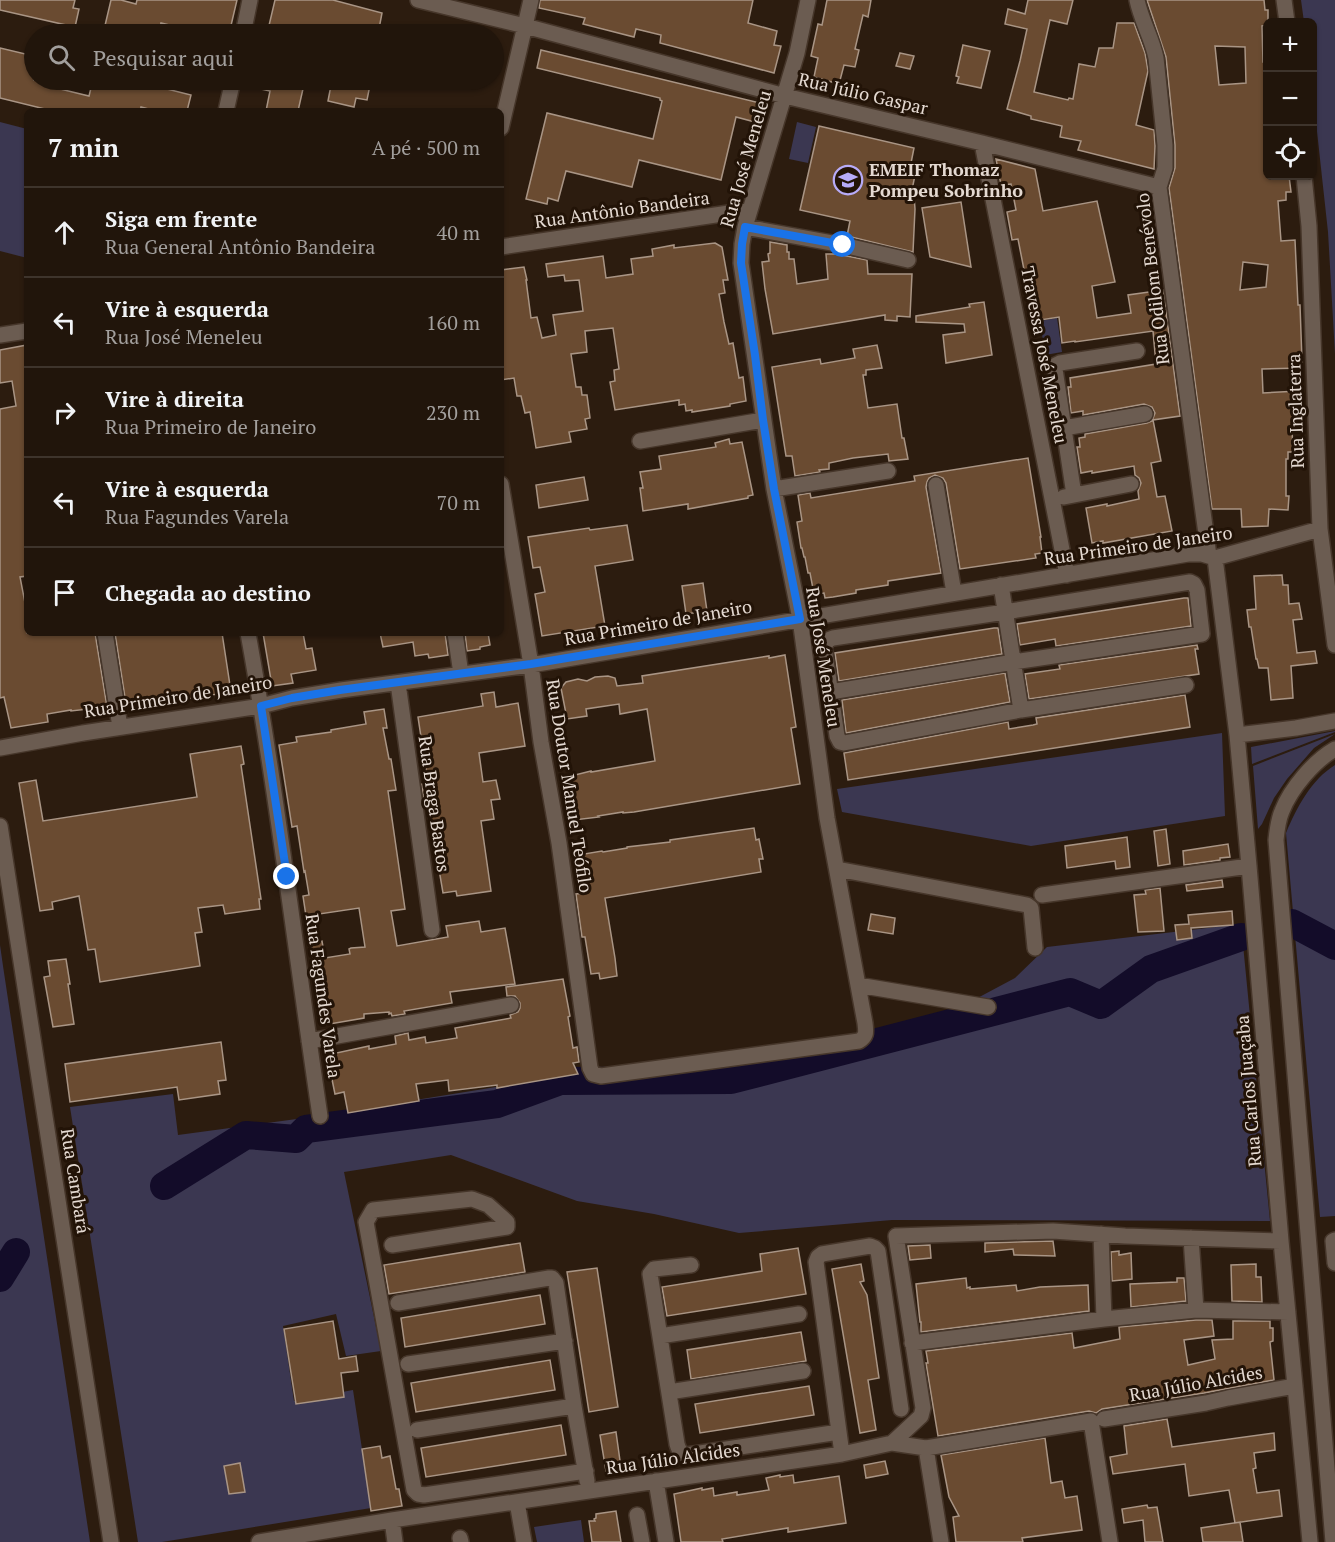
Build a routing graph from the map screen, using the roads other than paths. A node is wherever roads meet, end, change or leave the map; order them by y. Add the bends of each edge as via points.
1 (250, 0) edge
2 (418, 0) edge
3 (531, 0) edge
4 (808, 0) edge
5 (1137, 0) edge
6 (1284, 0) edge
7 (1286, 18) edge
8 (245, 24) edge
9 (525, 26) junction
10 (231, 90) edge
11 (785, 96) junction
12 (227, 108) edge
13 (504, 115) edge
14 (982, 143) junction
15 (1304, 180) edge
16 (1159, 187) junction
17 (750, 210) junction
18 (745, 227) junction
19 (504, 248) edge
20 (908, 260) dead end
21 (24, 331) edge
22 (0, 335) edge
23 (1137, 351) dead end
24 (1145, 414) dead end
25 (763, 420) junction
26 (1064, 428) junction
27 (640, 441) dead end
28 (888, 471) dead end
29 (1131, 484) dead end
30 (936, 485) dead end
31 (774, 489) junction
32 (1074, 495) junction
33 (1052, 500) junction
34 (504, 502) edge
35 (1320, 529) junction
36 (1212, 557) junction
37 (1067, 575) junction
38 (1001, 585) junction
39 (954, 593) junction
40 (1005, 612) junction
41 (800, 619) junction
42 (105, 636) edge
43 (249, 636) edge
44 (455, 636) edge
45 (1335, 645) edge
46 (1014, 662) junction
47 (531, 664) junction
48 (461, 674) junction
49 (398, 683) junction
50 (1186, 685) dead end
51 (830, 692) junction
52 (261, 706) junction
53 (1022, 710) junction
54 (1335, 721) edge
55 (120, 727) junction
56 (1237, 735) junction
57 (0, 747) edge
58 (1335, 749) edge
59 (0, 826) edge
60 (1249, 866) junction
61 (837, 869) junction
62 (1042, 895) dead end
63 (432, 930) dead end
64 (1035, 948) dead end
65 (858, 985) junction
66 (511, 1005) dead end
67 (988, 1007) dead end
68 (309, 1041) junction
69 (588, 1059) joint
70 (320, 1116) dead end
71 (1101, 1234) junction
72 (1191, 1238) junction
73 (1334, 1240) edge
74 (1281, 1241) junction
75 (1308, 1241) junction
76 (392, 1245) dead end
77 (1335, 1263) edge
78 (691, 1264) dead end
79 (398, 1303) dead end
80 (1196, 1310) junction
81 (1288, 1312) junction
82 (799, 1314) dead end
83 (1104, 1319) junction
84 (660, 1336) junction
85 (566, 1341) junction
86 (912, 1343) junction
87 (408, 1364) dead end
88 (803, 1371) dead end
89 (1295, 1386) junction
90 (669, 1392) junction
91 (574, 1406) junction
92 (901, 1409) dead end
93 (1098, 1420) junction
94 (417, 1430) dead end
95 (839, 1432) junction
96 (892, 1443) junction
97 (926, 1448) junction
98 (842, 1454) junction
99 (586, 1471) junction
100 (656, 1481) junction
101 (589, 1491) junction
102 (517, 1502) junction
103 (637, 1515) dead end
104 (392, 1520) junction
105 (111, 1542) edge
106 (259, 1542) edge
107 (395, 1542) edge
108 (524, 1542) edge
109 (642, 1542) edge
110 (666, 1542) edge
111 (941, 1542) edge
112 (1110, 1542) edge
113 (1310, 1542) edge
114 (1333, 1542) edge

1 - 8 street
2 - 9 street, Rua Júlio Gaspar
3 - 9 street
4 - 11 street, Rua José Meneleu
5 - 16 street, Rua Odilom Benévolo via 1154,46 1165,145 1165,168
6 - 7 street
9 - 11 street, Rua Júlio Gaspar
9 - 13 street
10 - 12 street
11 - 14 street, Rua Júlio Gaspar
11 - 17 street, Rua José Meneleu
14 - 16 street, Rua Júlio Gaspar
14 - 33 street, Travessa José Meneleu
15 - 35 street, Rua Inglaterra
16 - 36 street, Rua Odilom Benévolo
17 - 18 street, Rua José Meneleu
17 - 19 street, Rua Antônio Bandeira
18 - 20 street
18 - 25 street, Rua José Meneleu via 741,263
21 - 22 street
23 - 26 street via 1056,366
24 - 26 street
25 - 27 street
25 - 31 street, Rua José Meneleu
26 - 32 street
28 - 31 street
29 - 32 street
30 - 39 street
31 - 41 street, Rua José Meneleu
32 - 33 street
33 - 37 street, Travessa José Meneleu
34 - 47 street, Rua Doutor Manuel Teófilo
35 - 36 street, Rua Primeiro de Janeiro
35 - 45 street, Rua Inglaterra
36 - 37 street, Rua Primeiro de Janeiro via 1188,554
36 - 56 street, Rua Odilom Benévolo
37 - 38 street, Rua Primeiro de Janeiro
38 - 39 street, Rua Primeiro de Janeiro
38 - 40 street
39 - 41 street, Rua Primeiro de Janeiro
40 - 46 street
40 - 46 street via 1190,582 1197,590 1202,634
40 - 51 street via 828,640 824,647
41 - 47 street, Rua Primeiro de Janeiro
41 - 61 street, Rua José Meneleu
42 - 55 street
43 - 52 street, Rua Fagundes Varela
44 - 48 street
46 - 51 street
46 - 53 street
47 - 48 street, Rua Primeiro de Janeiro
47 - 69 street, Rua Doutor Manuel Teófilo
48 - 49 street, Rua Primeiro de Janeiro
49 - 52 street, Rua Primeiro de Janeiro
49 - 63 street, Rua Braga Bastos
50 - 53 street
51 - 53 street via 837,736 844,743
52 - 55 street, Rua Primeiro de Janeiro
52 - 68 street, Rua Fagundes Varela
54 - 56 street
55 - 57 street, Rua Primeiro de Janeiro
56 - 60 street, Rua Carlos Juaçaba
58 - 75 street via 1312,767 1286,803 1276,840
59 - 105 street, Rua Cambará
60 - 62 street
60 - 74 street, Rua Carlos Juaçaba
61 - 64 street via 1028,905
61 - 65 street, Rua José Meneleu
65 - 67 street
65 - 69 street, Rua José Meneleu via 866,1033 859,1041 601,1076 593,1074
66 - 68 street
68 - 70 street, Rua Fagundes Varela
71 - 72 street
71 - 83 street
71 - 86 street via 1053,1231 896,1236
72 - 74 street
72 - 80 street
73 - 75 street
73 - 77 street
74 - 81 street, Rua Carlos Juaçaba
75 - 114 street
76 - 99 street via 507,1227 507,1222 488,1205 472,1198 373,1210 366,1222 414,1490 424,1495
78 - 84 street via 654,1269 650,1274
79 - 85 street via 552,1278 556,1282
80 - 81 street
80 - 83 street
81 - 89 street, Rua Carlos Juaçaba
82 - 84 street
83 - 86 street
84 - 90 street
85 - 87 street
85 - 91 street
86 - 96 street via 922,1412
88 - 90 street
89 - 93 street, Rua Júlio Alcides
89 - 113 street, Rua Carlos Juaçaba
90 - 95 street via 676,1444 683,1455
91 - 94 street
91 - 99 street
92 - 95 street via 878,1251 870,1246 822,1254 816,1262
93 - 97 street, Rua Júlio Alcides
93 - 112 street
95 - 98 street
96 - 97 street, Rua Júlio Alcides
96 - 98 street, Rua Júlio Alcides
97 - 111 street
98 - 100 street, Rua Júlio Alcides
99 - 101 street
100 - 101 street, Rua Júlio Alcides
100 - 110 street
101 - 102 street, Rua Júlio Alcides
102 - 104 street, Rua Júlio Alcides
102 - 108 street
103 - 109 street
104 - 106 street, Rua Júlio Alcides
104 - 107 street

